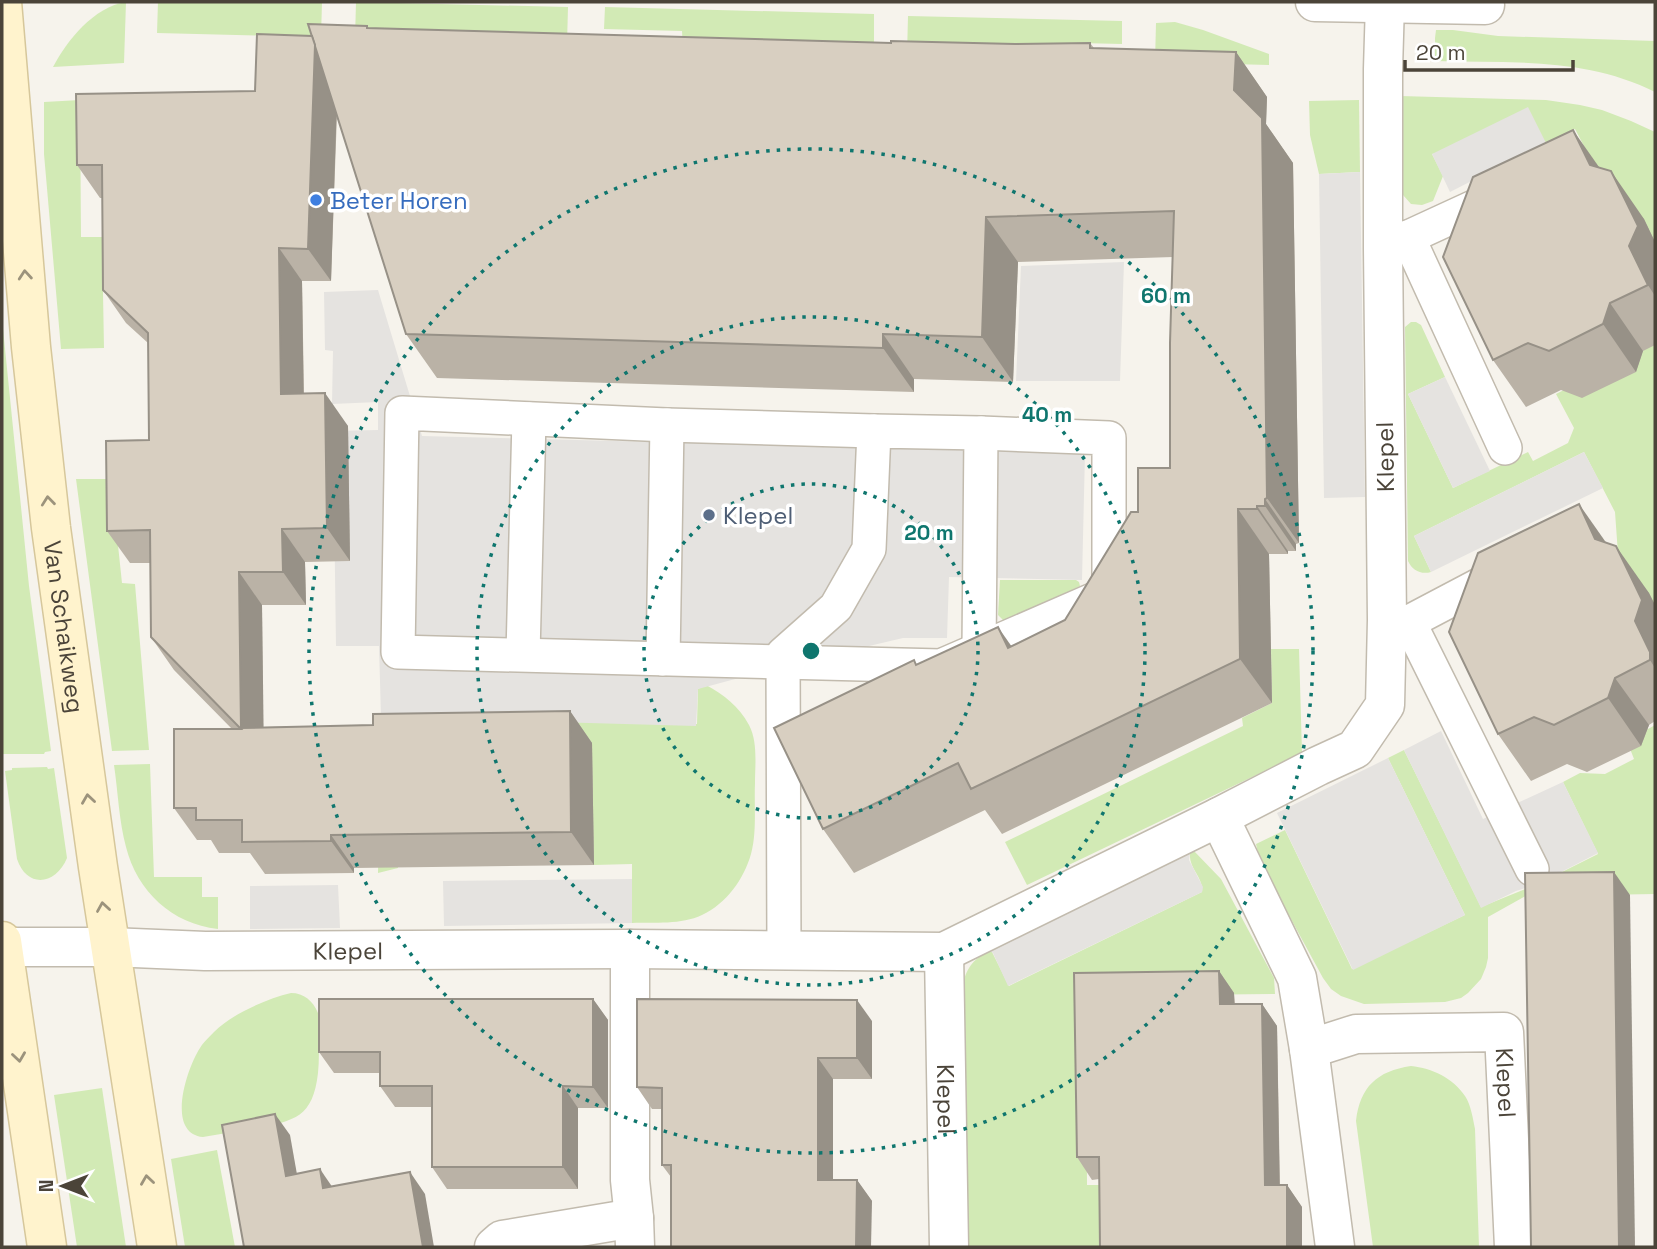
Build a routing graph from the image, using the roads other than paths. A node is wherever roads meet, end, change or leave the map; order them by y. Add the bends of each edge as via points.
1 (2, 2) edge
2 (1315, 2) edge
3 (1385, 3) edge
4 (1485, 5) dead end
5 (1534, 179) edge
6 (1395, 242) junction
7 (529, 419) junction
8 (667, 425) junction
9 (874, 431) junction
10 (981, 433) junction
11 (1505, 448) dead end
12 (1531, 558) edge
13 (1398, 621) junction
14 (979, 650) junction
15 (523, 654) junction
16 (663, 659) junction
17 (783, 663) junction
18 (1219, 817) junction
19 (1532, 869) dead end
20 (2, 941) edge
21 (2, 947) edge
22 (110, 947) junction
23 (630, 949) junction
24 (784, 950) junction
25 (944, 952) junction
26 (1309, 1049) junction
27 (634, 1233) edge
28 (47, 1247) edge
29 (157, 1247) edge
30 (494, 1247) edge
31 (949, 1247) edge
32 (1335, 1247) edge
33 (1514, 1247) edge

22 -> 1 street, Van Schaikweg via 51,528
2 - 3 street
3 - 4 street
3 - 6 street, Klepel via 1383,69
5 - 6 lane
6 - 11 lane
6 - 13 street, Klepel
7 - 8 lane
7 - 15 lane
7 - 15 lane via 402,413 398,652
8 - 9 lane
8 - 16 lane
9 - 10 lane
9 - 17 lane via 869,549 836,607 783,654
10 - 14 lane
10 - 14 lane via 1109,438 1109,593
12 - 13 lane
13 - 18 street, Klepel via 1385,705 1355,749
13 - 19 lane
14 - 17 lane via 941,666
15 - 16 lane
16 - 17 lane
17 - 24 lane
18 - 25 street, Klepel
18 - 26 street via 1297,978
20 - 21 street
21 - 22 street, Klepel
21 -> 28 street
22 - 23 street, Klepel via 205,951
29 -> 22 street, Van Schaikweg
23 - 24 street, Klepel
23 - 27 street
24 - 25 street, Klepel
25 - 31 street, Klepel
26 - 32 street
26 - 33 street, Klepel via 1356,1034 1504,1032
27 - 30 street via 502,1240

